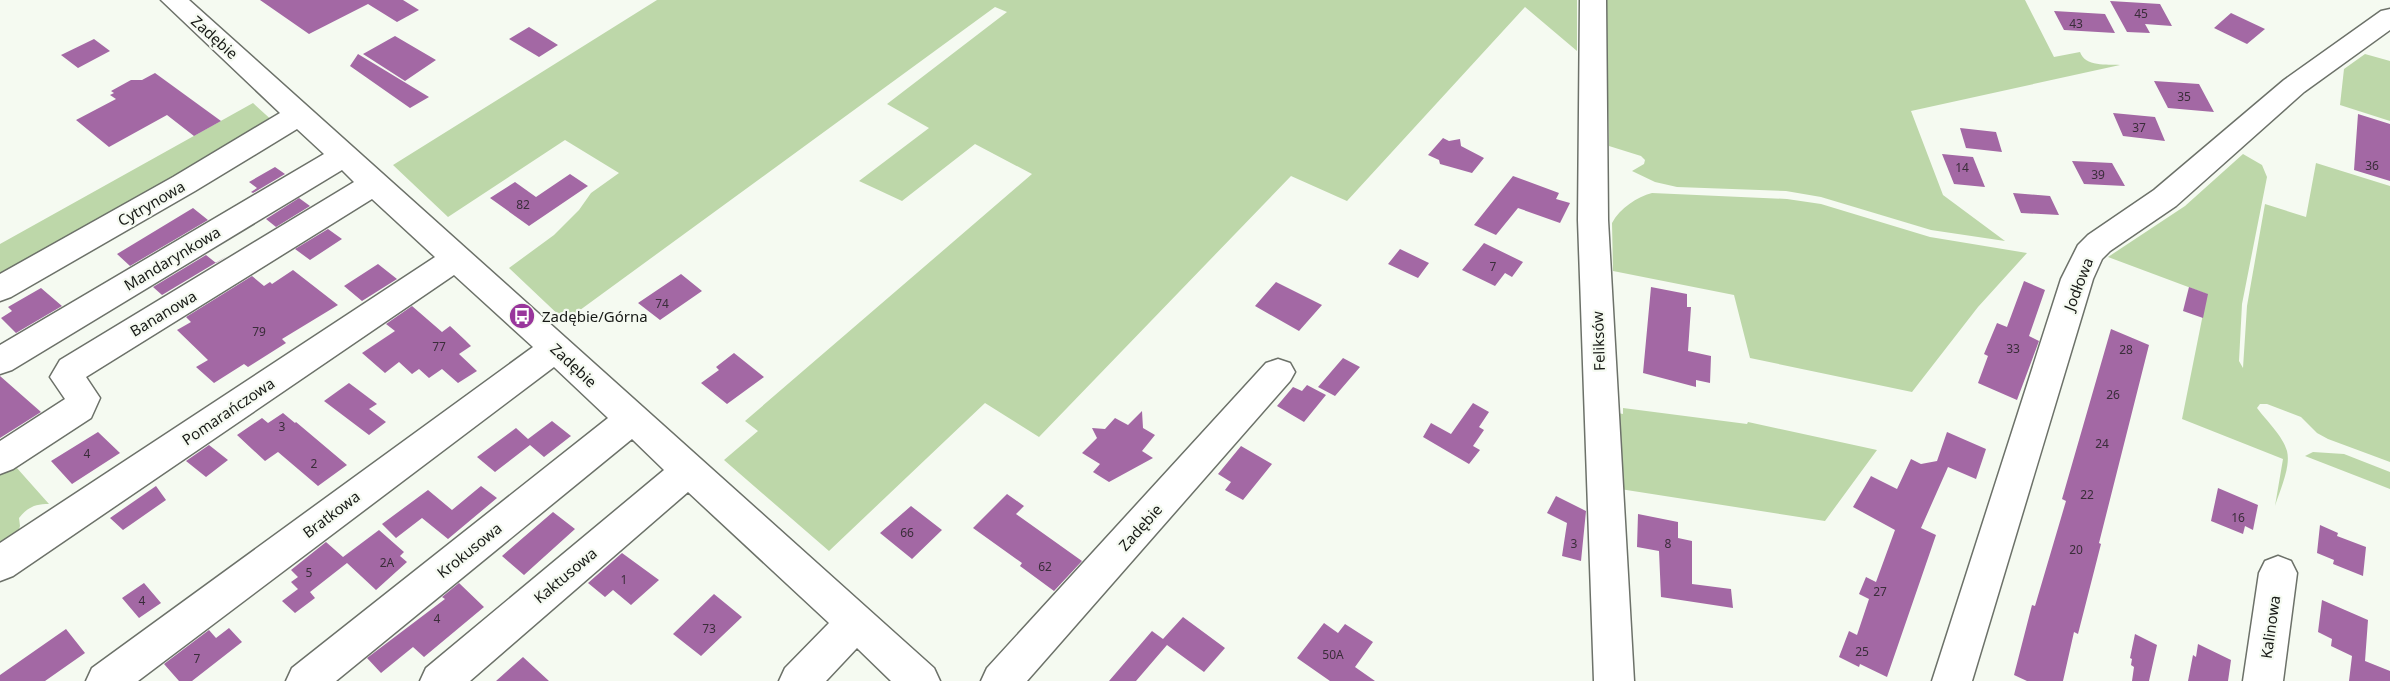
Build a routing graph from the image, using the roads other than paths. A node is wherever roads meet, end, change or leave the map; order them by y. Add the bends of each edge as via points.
1 (174, 0) edge
2 (1593, 0) edge
3 (2390, 17) edge
4 (300, 114) junction
5 (344, 155) junction
6 (375, 183) junction
7 (456, 258) junction
8 (0, 288) edge
9 (556, 348) junction
10 (0, 361) edge
11 (1278, 372) dead end
12 (632, 418) junction
13 (0, 459) edge
14 (689, 470) junction
15 (0, 564) edge
16 (2278, 573) dead end
17 (856, 622) junction
18 (106, 681) edge
19 (306, 681) edge
20 (440, 681) edge
21 (799, 681) edge
22 (920, 681) edge
23 (1001, 681) edge
24 (1614, 681) edge
25 (1952, 681) edge
26 (2263, 681) edge

1 - 4 street, Zadębie
2 - 24 street, Feliksów via 1593,220
3 - 25 street, Jodłowa via 2294,86 2165,198 2089,253 2077,279
4 - 5 street, Zadębie
4 - 8 street, Cytrynowa
5 - 6 street, Zadębie
5 - 10 street, Mandarynkowa
6 - 7 street, Zadębie
6 - 13 street, Bananowa via 72,369 66,377 83,398 79,408
7 - 9 street, Zadębie
7 - 15 street, Pomarańczowa
9 - 12 street, Zadębie
9 - 18 street, Bratkowa
11 - 23 street, Zadębie
12 - 14 street, Zadębie
12 - 19 street, Krokusowa
14 - 17 street, Zadębie
14 - 20 street, Kaktusowa
16 - 26 street, Kalinowa
17 - 21 street
17 - 22 street, Zadębie

